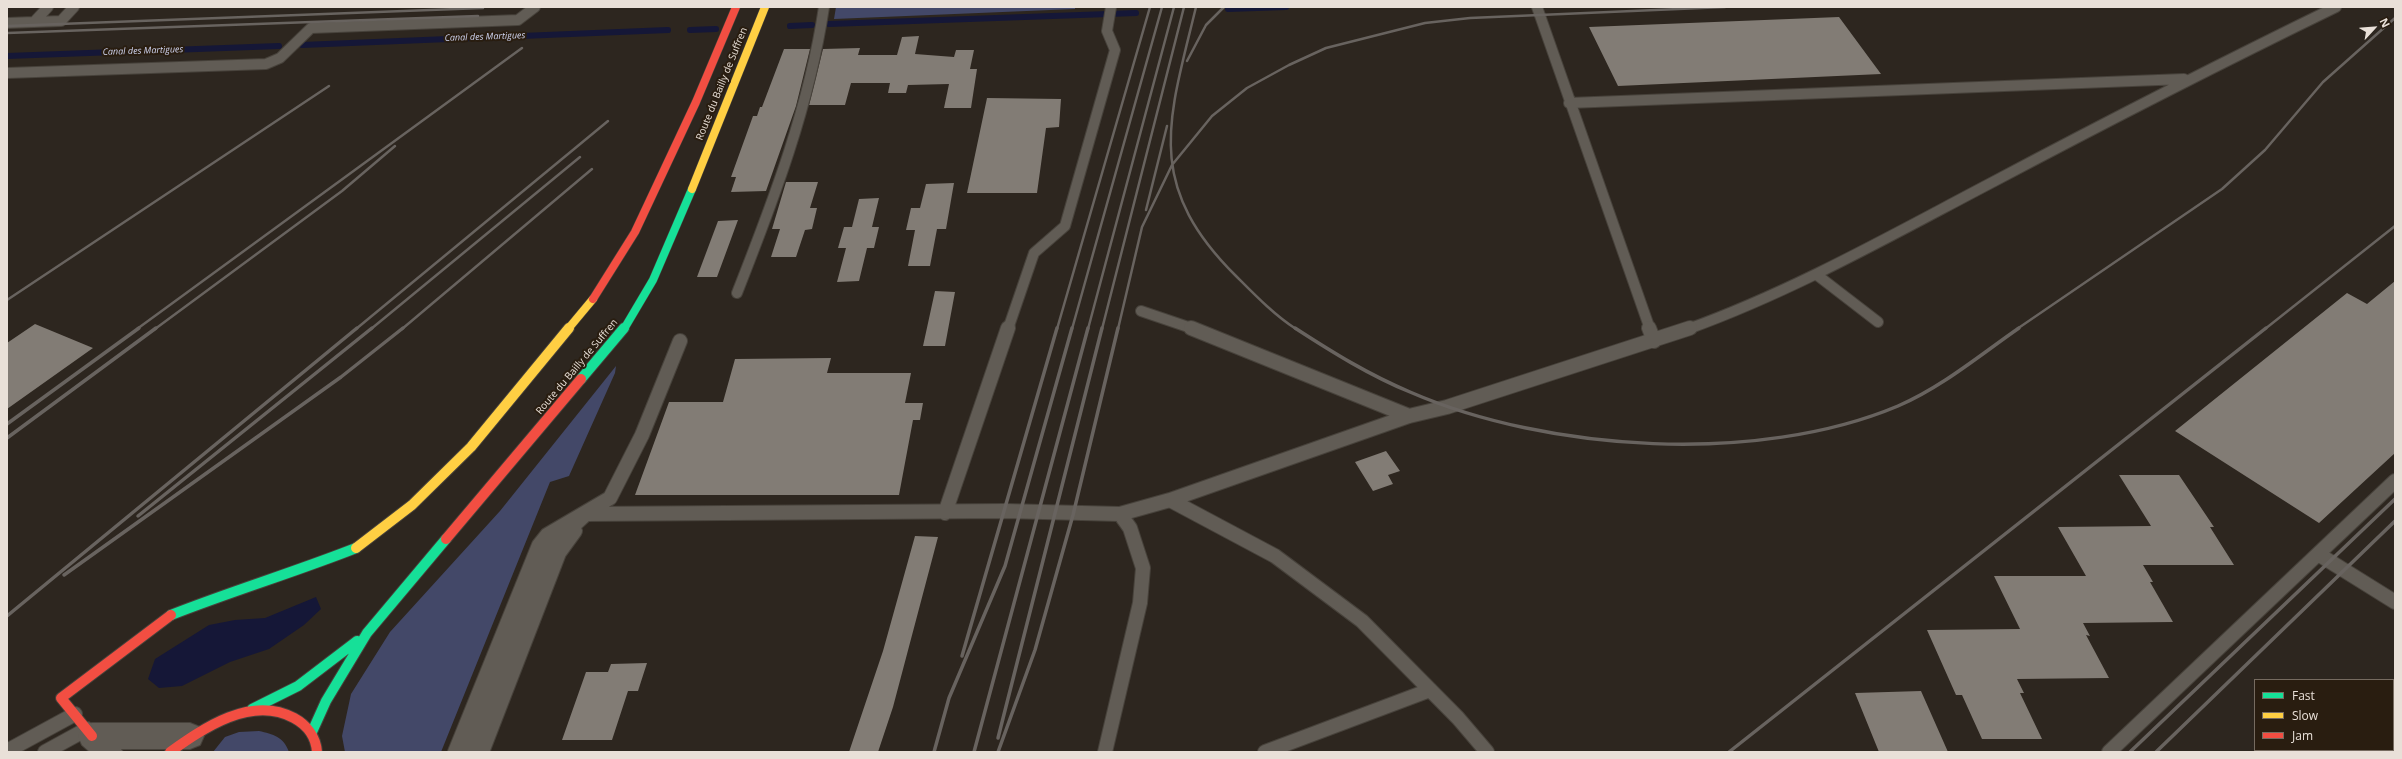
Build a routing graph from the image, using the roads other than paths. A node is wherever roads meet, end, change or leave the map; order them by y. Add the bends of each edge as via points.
1 (48, 7) edge
2 (74, 7) edge
3 (535, 7) edge
4 (736, 7) edge
5 (765, 7) edge
6 (824, 7) edge
7 (1111, 7) edge
8 (1537, 7) edge
9 (2336, 7) edge
10 (34, 22) junction
11 (7, 23) edge
12 (7, 73) edge
13 (2187, 79) junction
14 (1569, 103) junction
15 (1817, 275) junction
16 (737, 293) dead end
17 (1141, 311) dead end
18 (1878, 322) dead end
19 (680, 341) dead end
20 (1654, 341) junction
21 (1409, 416) junction
22 (2395, 481) edge
23 (1170, 500) junction
24 (945, 513) junction
25 (586, 514) junction
26 (1120, 514) junction
27 (2318, 554) junction
28 (2395, 602) edge
29 (367, 633) junction
30 (1430, 690) junction
31 (246, 712) junction
32 (75, 714) junction
33 (312, 732) junction
34 (96, 739) edge
35 (180, 744) edge
36 (7, 751) edge
37 (45, 752) edge
38 (317, 752) edge
39 (455, 752) edge
40 (468, 752) edge
41 (482, 752) edge
42 (1105, 752) edge
43 (1265, 752) edge
44 (1487, 752) edge
45 (2110, 752) edge

1 - 10 lane
2 - 10 lane via 61,21
3 - 12 lane via 518,20 311,28 287,54 277,61 266,64
4 - 32 main road via 696,102 635,232 587,308 471,447 412,506 357,547 301,570 226,593 173,613 61,698
5 - 29 main road, Route du Bailly de Suffren via 670,244 651,283 623,330
6 - 16 lane via 822,31 801,123
7 - 24 lane via 1108,31 1115,50 1065,226 1034,253
8 - 14 lane
9 - 13 lane
10 - 11 lane
13 - 14 lane
13 - 15 lane
14 - 20 lane
15 - 18 lane
15 - 20 lane via 1740,310
17 - 21 lane via 1200,331
19 - 25 lane via 642,435 610,498
20 - 21 lane
21 - 23 lane
22 - 27 lane
23 - 26 lane
23 - 30 lane via 1275,556 1362,621
24 - 25 lane
24 - 26 lane via 1005,511
25 - 39 lane via 547,535 539,544
25 - 40 lane via 548,549
25 - 41 lane via 559,553
26 - 42 lane via 1130,528 1143,568 1140,604
27 - 28 lane
27 - 45 lane
29 - 31 main road, Route du Bailly de Suffren via 298,686
29 - 33 main road, Route du Bailly de Suffren via 326,701
30 - 43 lane
30 - 44 lane
31 - 33 main road via 267,710 287,713 302,721
31 - 35 main road via 218,721
32 - 34 main road
32 - 36 lane
33 - 38 main road
34 - 35 street
34 - 37 lane

